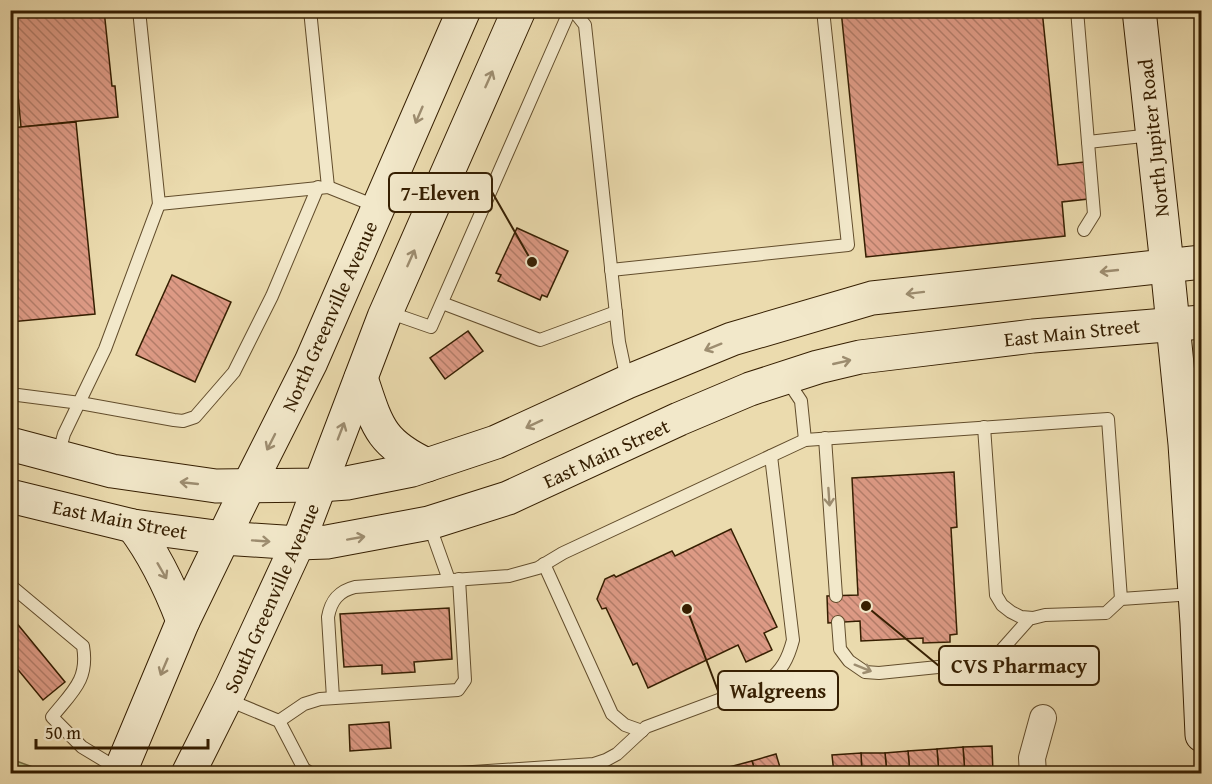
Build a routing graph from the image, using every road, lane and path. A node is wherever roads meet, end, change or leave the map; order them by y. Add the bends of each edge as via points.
1 (139, 10) edge
2 (310, 10) edge
3 (464, 10) edge
4 (519, 10) edge
5 (571, 10) edge
6 (823, 10) edge
7 (1077, 10) edge
8 (1139, 10) edge
9 (1152, 135) junction
10 (1088, 142) junction
11 (323, 187) junction
12 (159, 204) junction
13 (379, 207) junction
14 (1084, 230) dead end
15 (1202, 262) edge
16 (1167, 265) junction
17 (612, 270) junction
18 (442, 303) junction
19 (387, 311) junction
20 (616, 312) junction
21 (1187, 322) edge
22 (768, 327) junction
23 (785, 376) junction
24 (361, 378) junction
25 (627, 382) junction
26 (10, 394) edge
27 (80, 403) junction
28 (984, 427) junction
29 (825, 438) junction
30 (805, 440) junction
31 (10, 444) edge
32 (771, 456) junction
33 (58, 457) junction
34 (427, 465) junction
35 (320, 485) junction
36 (248, 487) junction
37 (10, 496) edge
38 (429, 523) junction
39 (133, 526) junction
40 (223, 538) junction
41 (298, 543) junction
42 (544, 564) junction
43 (454, 579) junction
44 (10, 585) edge
45 (1195, 594) junction
46 (836, 596) dead end
47 (1121, 599) junction
48 (1030, 618) junction
49 (183, 621) junction
50 (838, 622) dead end
51 (333, 698) junction
52 (226, 699) junction
53 (1043, 718) dead end
54 (279, 721) junction
55 (642, 731) junction
56 (1202, 735) edge
57 (120, 772) edge
58 (307, 772) edge
59 (188, 774) edge
60 (443, 774) edge
61 (1033, 774) edge

1 - 12 lane
2 - 11 lane
3 -> 13 main road, North Greenville Avenue
19 -> 4 main road
5 - 17 lane via 585,25
5 - 18 lane
6 - 17 lane via 848,245
7 - 10 lane
8 - 9 main road, North Jupiter Road
9 - 10 lane
9 - 16 main road, North Jupiter Road
10 - 14 lane via 1094,214
11 - 12 lane
11 - 13 lane
11 - 27 lane via 234,372 195,417 174,420
12 - 27 lane via 105,349
13 -> 36 main road, North Greenville Avenue via 311,362
15 - 16 main road
16 - 21 main road, North Jupiter Road
16 -> 22 main road via 872,298
17 - 20 lane
18 - 19 lane via 431,327
18 - 20 lane via 540,340
19 - 24 main road
20 - 25 lane
23 -> 21 main road, East Main Street via 889,353
21 - 45 main road, North Jupiter Road via 1185,444
22 - 23 main road
22 -> 25 main road
23 - 30 lane via 801,401
23 - 38 main road, East Main Street via 679,419 508,498
24 - 34 main road via 373,415 387,440
35 -> 24 main road
25 -> 34 main road via 496,442
26 - 27 lane
27 - 33 lane via 64,434
28 - 29 lane
28 - 47 lane via 1108,419
28 - 48 lane via 996,595 1011,612
29 - 30 lane
29 -> 46 lane
30 - 32 lane
31 - 33 main road
32 - 42 lane
32 - 55 lane via 793,640 789,657 767,682
36 -> 33 main road via 166,480
34 - 35 main road
35 - 36 main road
35 - 41 main road, South Greenville Avenue
36 - 40 main road
37 - 39 main road, East Main Street
41 -> 38 main road, East Main Street via 358,538
38 - 43 lane
39 - 40 main road, East Main Street
39 -> 49 main road via 168,581
40 -> 41 main road, East Main Street
40 - 49 main road
41 - 52 main road, South Greenville Avenue
42 - 43 lane via 509,576
42 - 55 lane via 612,714 625,725
43 - 51 lane via 355,587 336,597 328,617
43 - 51 lane via 465,680 458,690
44 - 57 lane via 83,646 84,672 80,683 52,717 82,747
45 - 47 lane
45 - 56 main road, North Jupiter Road
47 - 48 lane via 1106,613
50 -> 48 lane via 840,649 849,661 865,672 879,673 987,662
49 -> 57 main road
51 - 54 lane via 304,704
52 - 54 lane
52 - 59 main road, South Greenville Avenue
53 - 61 street via 1032,758
54 - 58 lane
55 - 60 lane via 617,754 594,764

